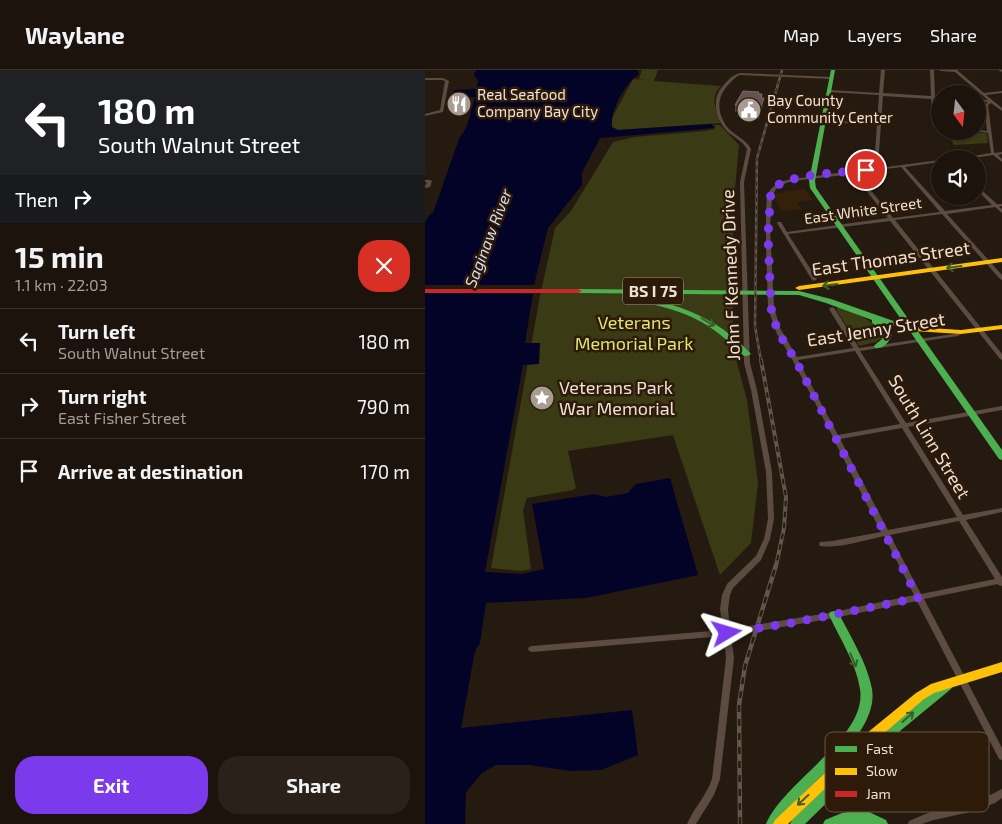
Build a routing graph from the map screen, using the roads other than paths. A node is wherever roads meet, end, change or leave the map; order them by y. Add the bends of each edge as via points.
1 (883, 70) edge
2 (932, 70) edge
3 (941, 70) edge
4 (956, 70) edge
5 (832, 74) edge
6 (425, 79) edge
7 (933, 85) edge
8 (974, 85) edge
9 (829, 91) junction
10 (1002, 92) edge
11 (881, 94) junction
12 (986, 94) edge
13 (986, 96) edge
14 (931, 98) edge
15 (986, 101) edge
16 (991, 101) junction
17 (1002, 110) edge
18 (425, 115) edge
19 (824, 120) junction
20 (879, 124) junction
21 (986, 132) edge
22 (990, 132) junction
23 (1002, 153) edge
24 (995, 154) junction
25 (986, 155) edge
26 (1002, 161) edge
27 (931, 162) edge
28 (902, 166) junction
29 (877, 169) junction
30 (854, 172) junction
31 (813, 177) junction
32 (425, 181) edge
33 (425, 187) edge
34 (986, 196) edge
35 (1002, 205) edge
36 (995, 206) junction
37 (944, 212) junction
38 (1002, 212) edge
39 (892, 219) junction
40 (779, 223) dead end
41 (839, 226) junction
42 (786, 234) junction
43 (1002, 260) edge
44 (988, 262) junction
45 (933, 270) junction
46 (876, 278) junction
47 (1002, 278) edge
48 (814, 279) dead end
49 (425, 289) edge
50 (579, 289) junction
51 (727, 289) junction
52 (783, 290) junction
53 (594, 291) junction
54 (833, 310) dead end
55 (860, 311) junction
56 (1002, 328) edge
57 (912, 329) junction
58 (981, 331) junction
59 (962, 333) junction
60 (919, 340) junction
61 (878, 346) junction
62 (858, 350) junction
63 (747, 354) junction
64 (1002, 358) edge
65 (795, 359) junction
66 (1002, 408) edge
67 (972, 414) junction
68 (905, 426) junction
69 (835, 438) junction
70 (1002, 457) edge
71 (1002, 510) edge
72 (961, 518) junction
73 (885, 533) junction
74 (822, 544) dead end
75 (1001, 581) edge
76 (918, 598) junction
77 (834, 615) junction
78 (727, 633) junction
79 (532, 649) dead end
80 (1002, 667) edge
81 (961, 678) junction
82 (949, 684) junction
83 (853, 732) edge
84 (877, 732) edge
85 (891, 732) edge
86 (1002, 756) edge
87 (825, 762) edge
88 (825, 780) edge
89 (1002, 793) edge
90 (825, 797) edge
91 (989, 802) edge
92 (949, 812) edge
93 (691, 824) edge
94 (772, 824) edge
95 (779, 824) edge
96 (797, 824) edge
97 (829, 824) edge
98 (882, 824) edge
99 (912, 824) edge

1 - 11 street
2 - 7 street
3 - 4 street
4 - 8 street
5 - 9 main road
5 - 63 street, John F Kennedy Drive via 740,74 732,78 717,96 720,114 727,128 749,149 742,182
6 - 18 street via 445,79 443,109
9 - 11 street
9 - 19 main road
10 - 12 street
11 - 14 street
11 - 20 street
13 - 16 street
15 - 16 street
16 - 17 street
16 - 22 street via 986,105
19 - 20 street
19 - 31 main road
20 - 29 street
21 - 22 street
22 - 24 street
23 - 24 street
24 - 25 street
24 - 26 street
27 - 28 street
28 - 29 street
28 - 37 street
29 - 30 street
30 - 31 street
30 - 39 street
31 - 41 main road via 813,188
31 - 65 street via 783,182 769,195 771,307 781,338
32 - 33 street via 431,180
34 - 36 street
35 - 36 street, East White Street
36 - 37 street, East White Street
36 - 38 street
37 - 39 street, East White Street
37 - 44 street
39 - 41 street, East White Street
39 - 45 street
40 - 42 street
41 - 42 street, East White Street
41 - 46 main road
42 - 48 street
43 - 44 main road, East Thomas Street / BS I 75
44 -> 45 main road, East Thomas Street / BS I 75
44 - 47 street
45 - 46 main road, East Thomas Street / BS I 75
45 - 58 street
46 -> 52 main road, East Thomas Street / BS I 75
46 - 57 main road
49 - 50 main road, BS I 75
50 - 51 main road, BS I 75
50 - 53 main road, BS I 75
51 - 52 main road, BS I 75
51 - 53 main road, BS I 75
52 - 55 main road, BS I 75 via 817,296
53 -> 63 main road via 679,309 716,327
54 - 62 street, South Linn Street
55 - 57 main road, BS I 75
55 - 61 main road via 886,329 887,338
56 - 58 main road, East Jenny Street / BS I 75
57 - 59 main road, East Jenny Street / BS I 75
57 - 60 main road
58 - 59 main road, East Jenny Street / BS I 75
58 - 64 street
59 - 60 street, East Jenny Street
60 - 61 street, East Jenny Street
60 - 67 main road
61 - 62 street, East Jenny Street
62 - 65 street, East Jenny Street
62 - 68 street, South Linn Street
63 - 78 street, John F Kennedy Drive via 769,472 771,519 759,558 730,586 726,595
65 - 69 street
66 - 67 street
67 - 68 street
67 - 70 main road
68 - 69 street
68 - 72 street, South Linn Street
69 - 73 street
71 - 72 street
72 - 73 street
72 - 75 street, South Linn Street
73 - 74 street
73 - 76 street
75 - 76 street
76 - 77 street
76 - 81 street
77 - 78 street
77 -> 83 main road via 867,696 861,719
78 - 79 street
78 - 93 street, John F Kennedy Drive via 730,658 716,779 712,794
80 - 81 main road
81 - 82 main road
81 - 86 street
82 -> 84 main road via 931,689 909,703
85 -> 82 main road
87 -> 94 main road
88 -> 95 main road
89 - 91 street
96 -> 90 main road
92 - 99 street
97 - 98 main road via 856,817

